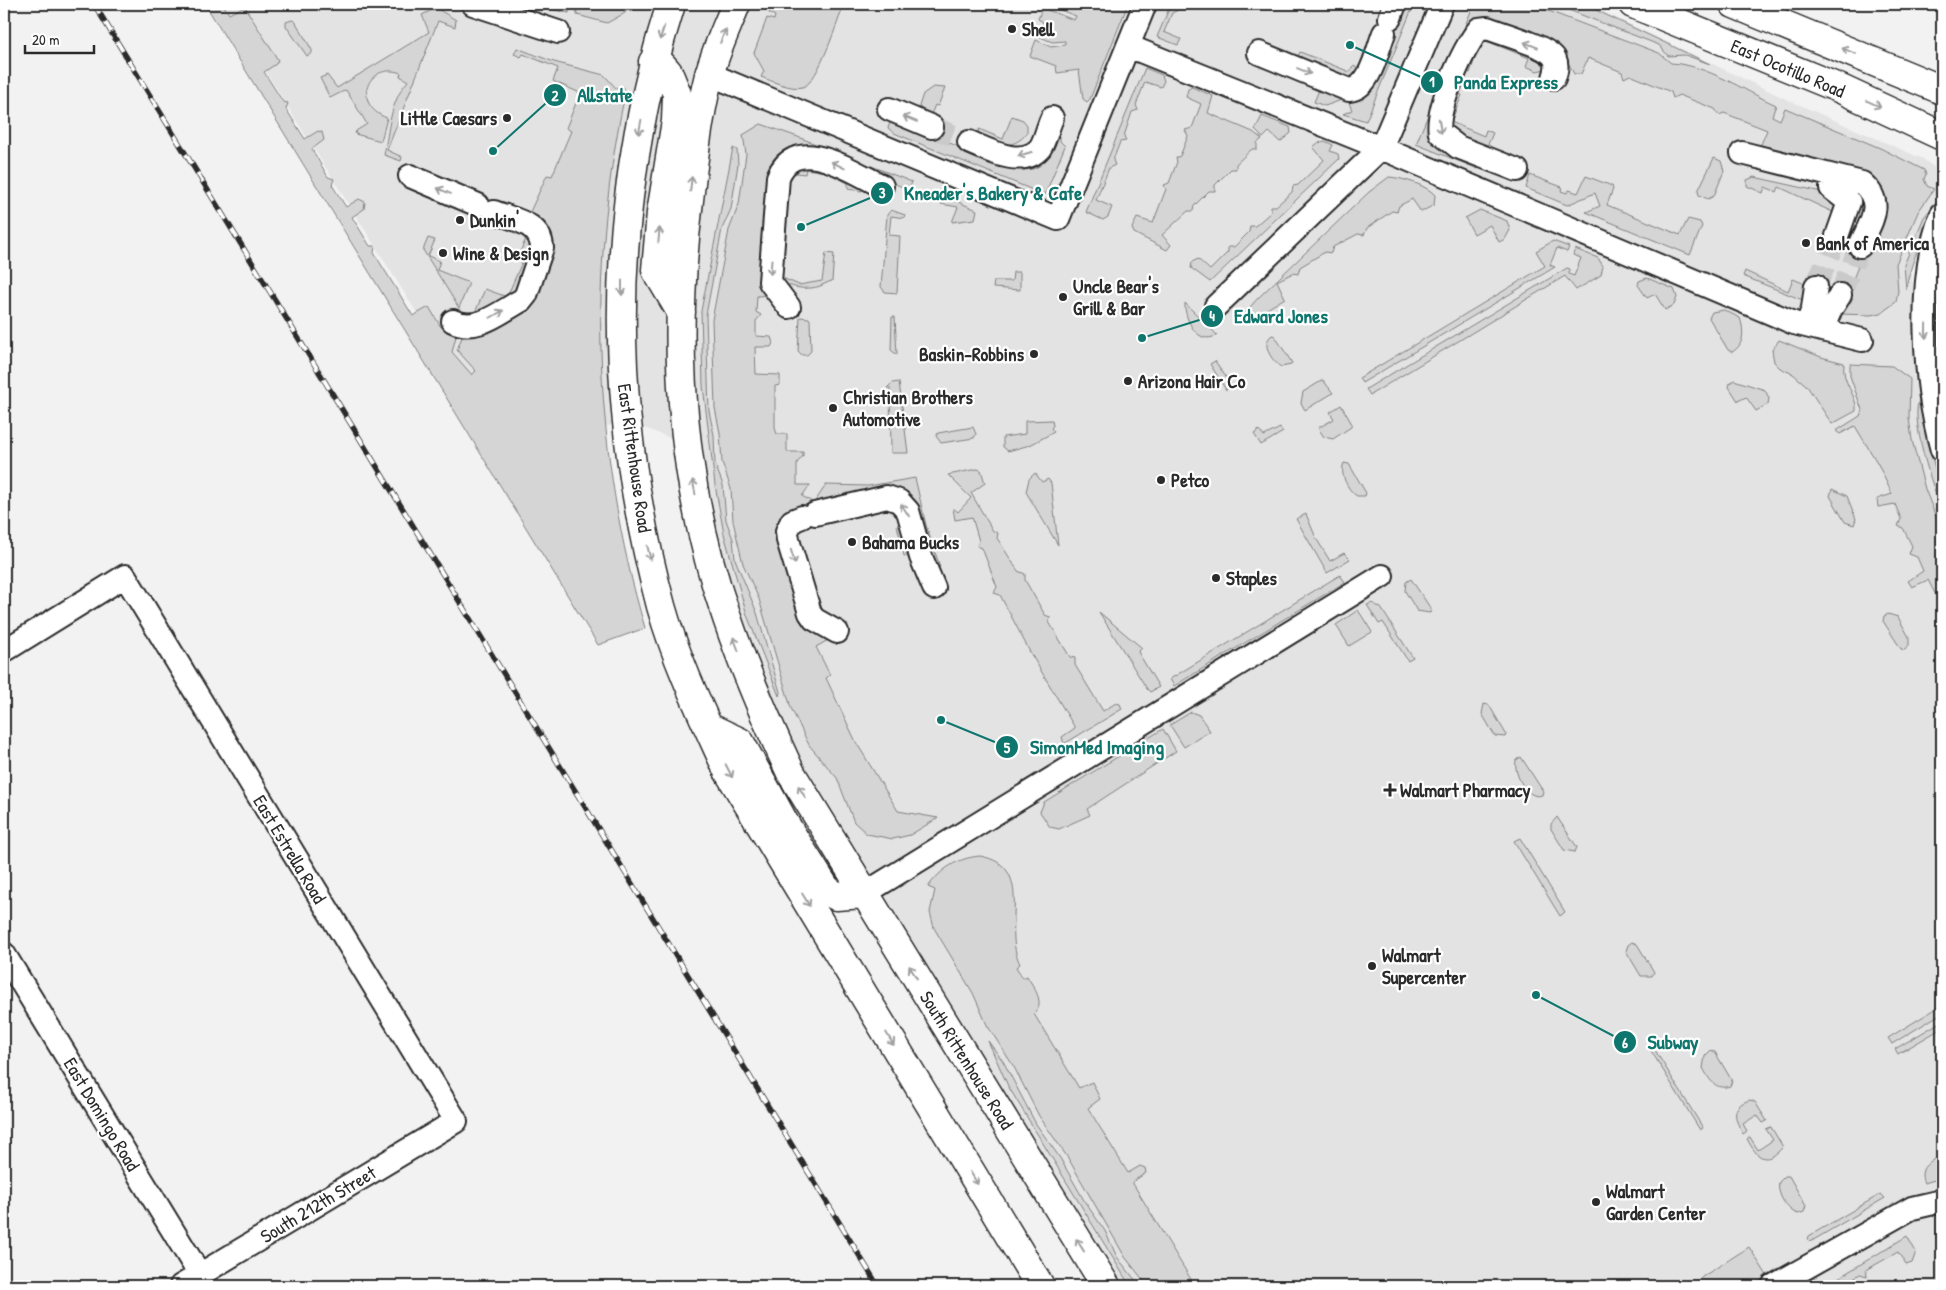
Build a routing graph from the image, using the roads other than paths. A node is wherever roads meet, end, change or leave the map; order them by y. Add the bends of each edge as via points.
1 (473, 4) edge
2 (672, 4) edge
3 (736, 4) edge
4 (1145, 4) edge
5 (1442, 4) edge
6 (1633, 4) edge
7 (1734, 4) edge
8 (1390, 18) edge
9 (558, 32) dead end
10 (1128, 46) junction
11 (1259, 53) dead end
12 (653, 62) junction
13 (709, 74) junction
14 (1554, 78) dead end
15 (1942, 90) edge
16 (889, 110) dead end
17 (1052, 118) dead end
18 (932, 128) tunnel mouth
19 (1942, 136) edge
20 (969, 142) tunnel mouth
21 (1381, 148) junction
22 (1517, 170) dead end
23 (410, 176) dead end
24 (882, 186) dead end
25 (1942, 214) edge
26 (1849, 241) joint
27 (1828, 291) tunnel mouth
28 (1216, 306) dead end
29 (789, 307) dead end
30 (681, 312) junction
31 (453, 321) dead end
32 (1814, 328) junction
33 (1862, 340) dead end
34 (1942, 450) edge
35 (1382, 576) dead end
36 (934, 588) dead end
37 (837, 632) dead end
38 (4, 651) edge
39 (708, 727) junction
40 (864, 894) junction
41 (4, 954) edge
42 (456, 1121) joint
43 (1942, 1201) edge
44 (190, 1281) edge
45 (1040, 1286) edge
46 (1106, 1286) edge
47 (1773, 1286) edge

1 - 9 street
2 -> 12 main road, East Rittenhouse Road
13 -> 3 main road
4 - 10 street
5 - 21 street
6 -> 19 main road, East Ocotillo Road via 1841,89
15 -> 7 main road, East Ocotillo Road
11 -> 8 street via 1349,90 1357,89 1365,82
10 - 13 street via 1058,219
10 - 21 street
30 -> 12 main road via 656,270 677,94 668,72
12 -> 39 main road, East Rittenhouse Road via 632,168 622,260 626,421 638,506 662,608
30 -> 13 main road via 685,233 696,143
14 -> 22 street via 1555,57 1547,50 1486,28 1479,30 1466,46 1439,115 1440,133 1451,144
18 -> 16 street
17 -> 20 street via 1040,148 1027,156 1000,156
21 - 28 street
21 - 32 street via 1794,323
31 -> 23 street via 465,326 478,325 522,300 542,248 542,240 533,228
24 -> 29 street via 822,157 793,158 783,164 778,177 770,282
25 -> 34 street via 1929,269 1926,332 1926,368
26 - 26 street via 1876,207 1872,192 1862,183 1739,161 1859,196 1862,211
27 - 32 street via 1813,308
40 -> 30 main road, South Rittenhouse Road via 784,757 757,700 726,617 701,526 686,444
32 - 33 street
35 - 40 street
36 -> 37 street via 908,511 899,500 887,497 792,521 787,535 810,613 814,619
38 - 42 street, East Estrella Road via 125,576
39 - 40 main road via 740,742 785,824 826,889 836,896
39 -> 45 main road, East Rittenhouse Road via 728,771
46 -> 40 main road, South Rittenhouse Road
41 - 44 street, East Domingo Road
42 - 44 street, South 212th Street
43 - 47 street via 1912,1208

